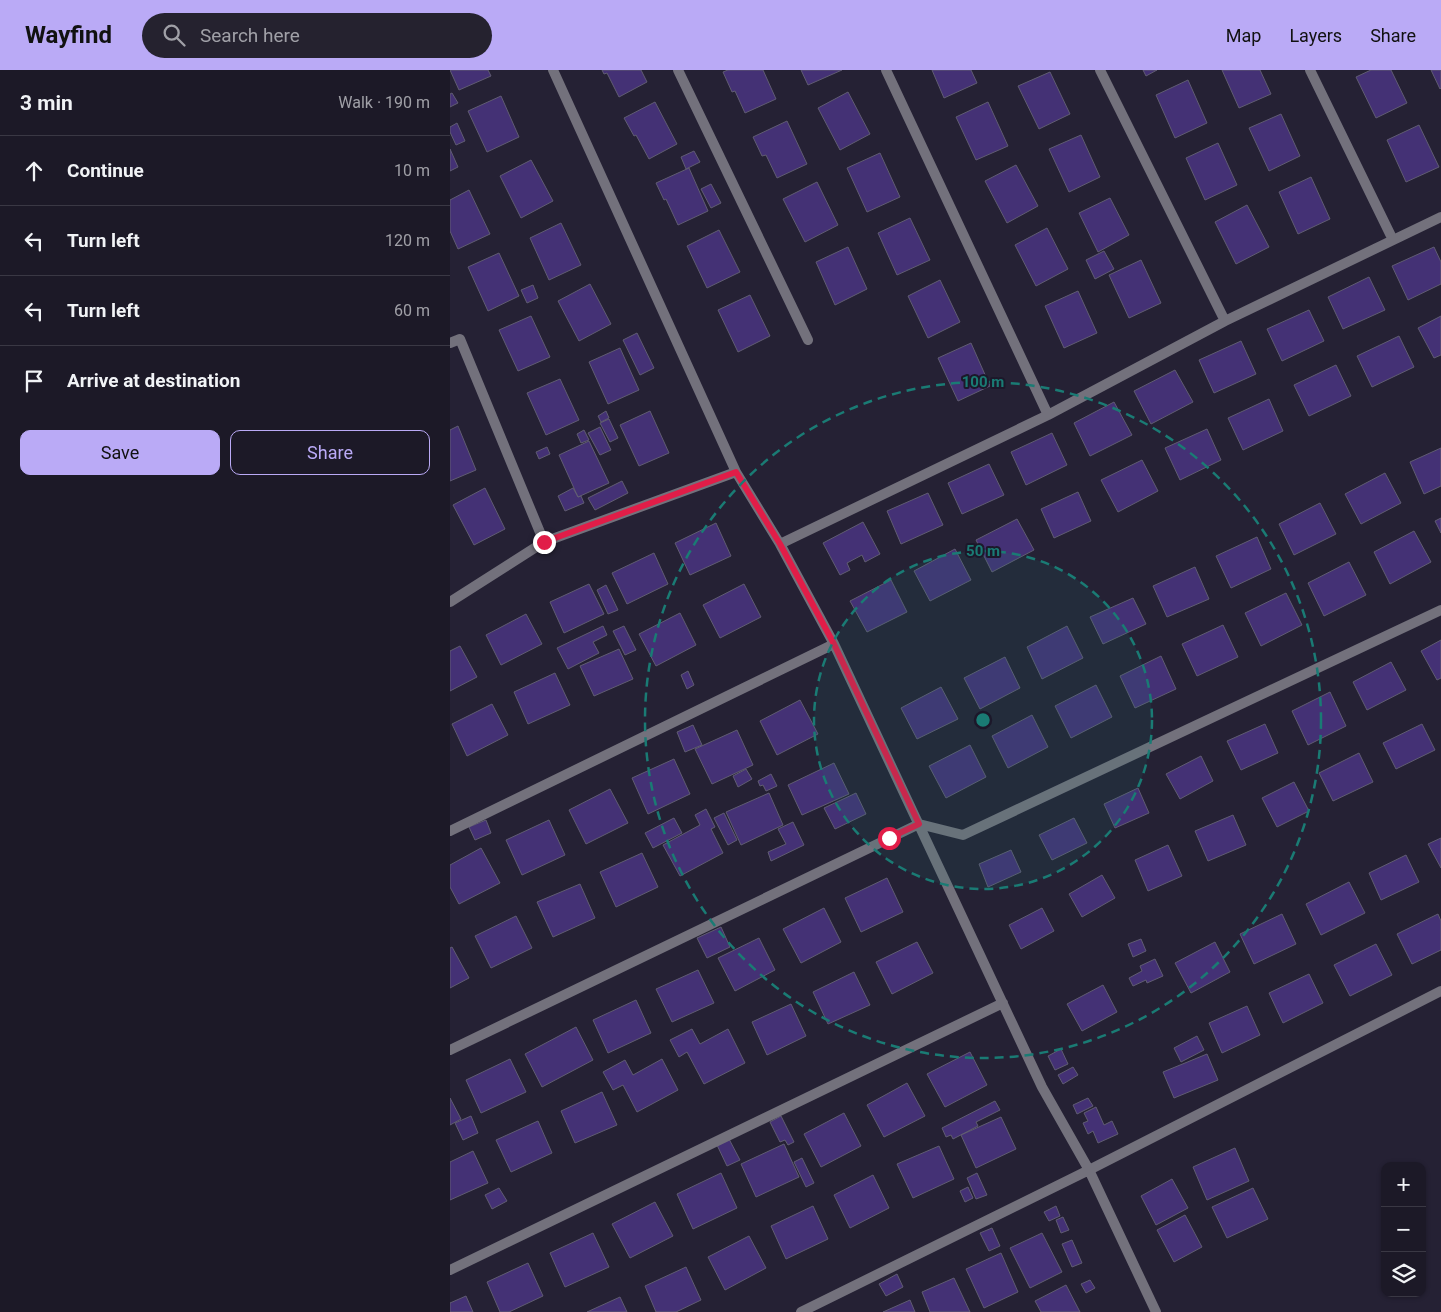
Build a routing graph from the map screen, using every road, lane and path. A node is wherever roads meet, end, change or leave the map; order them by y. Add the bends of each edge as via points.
1 (553, 70) edge
2 (678, 70) edge
3 (886, 70) edge
4 (1100, 70) edge
5 (1310, 70) edge
6 (1441, 218) edge
7 (1393, 240) junction
8 (1225, 321) junction
9 (808, 340) dead end
10 (450, 343) edge
11 (1048, 415) junction
12 (736, 472) junction
13 (544, 542) junction
14 (780, 544) junction
15 (450, 602) edge
16 (1441, 610) edge
17 (834, 644) junction
18 (919, 824) junction
19 (450, 832) edge
20 (1441, 991) edge
21 (1003, 1003) junction
22 (450, 1050) edge
23 (1089, 1170) junction
24 (450, 1270) edge
25 (801, 1312) edge
26 (1156, 1312) edge

1 - 12 street
2 - 9 street
3 - 11 street
4 - 8 street
5 - 7 street
6 - 7 street
7 - 8 street
8 - 11 street
10 - 13 street via 460,339
11 - 14 street
12 - 13 street
12 - 14 street
13 - 15 street
14 - 17 street
16 - 18 street via 963,835
17 - 18 street
17 - 19 street
18 - 21 street
18 - 22 street
20 - 23 street
21 - 23 street via 1042,1087
21 - 24 street
23 - 25 street
23 - 26 street

